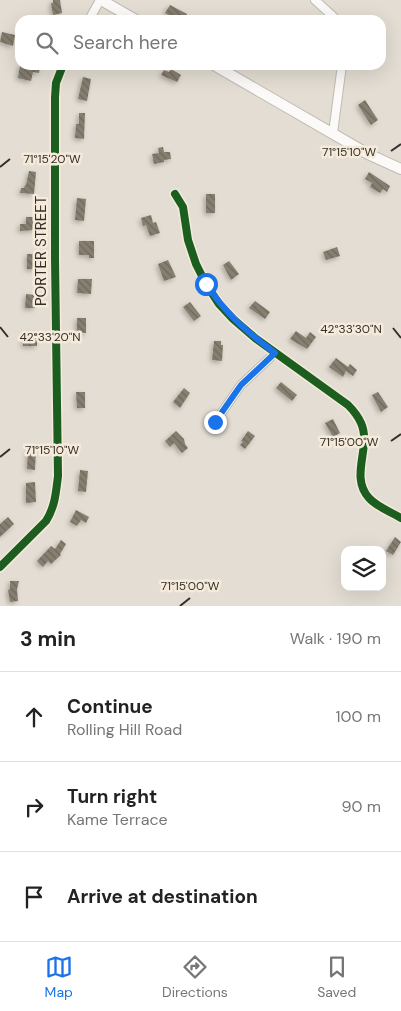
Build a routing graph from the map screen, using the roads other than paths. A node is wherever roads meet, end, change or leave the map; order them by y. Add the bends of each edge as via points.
1 (101, 0) edge
2 (316, 0) edge
3 (92, 15) edge
4 (127, 15) edge
5 (332, 15) edge
6 (61, 70) edge
7 (223, 70) edge
8 (341, 70) edge
9 (333, 133) junction
10 (401, 169) edge
11 (175, 194) dead end
12 (275, 353) junction
13 (215, 422) dead end
14 (401, 518) edge
15 (0, 567) edge

1 - 3 street
1 - 4 street
2 - 5 street
6 - 15 street, PORTER STREET via 55,97 58,476 51,514
7 - 9 street
8 - 9 street
9 - 10 street
11 - 12 street via 183,207 188,240 206,284 233,319
12 - 13 street via 241,385
12 - 14 street via 356,414 364,433 360,476 365,492 372,502

